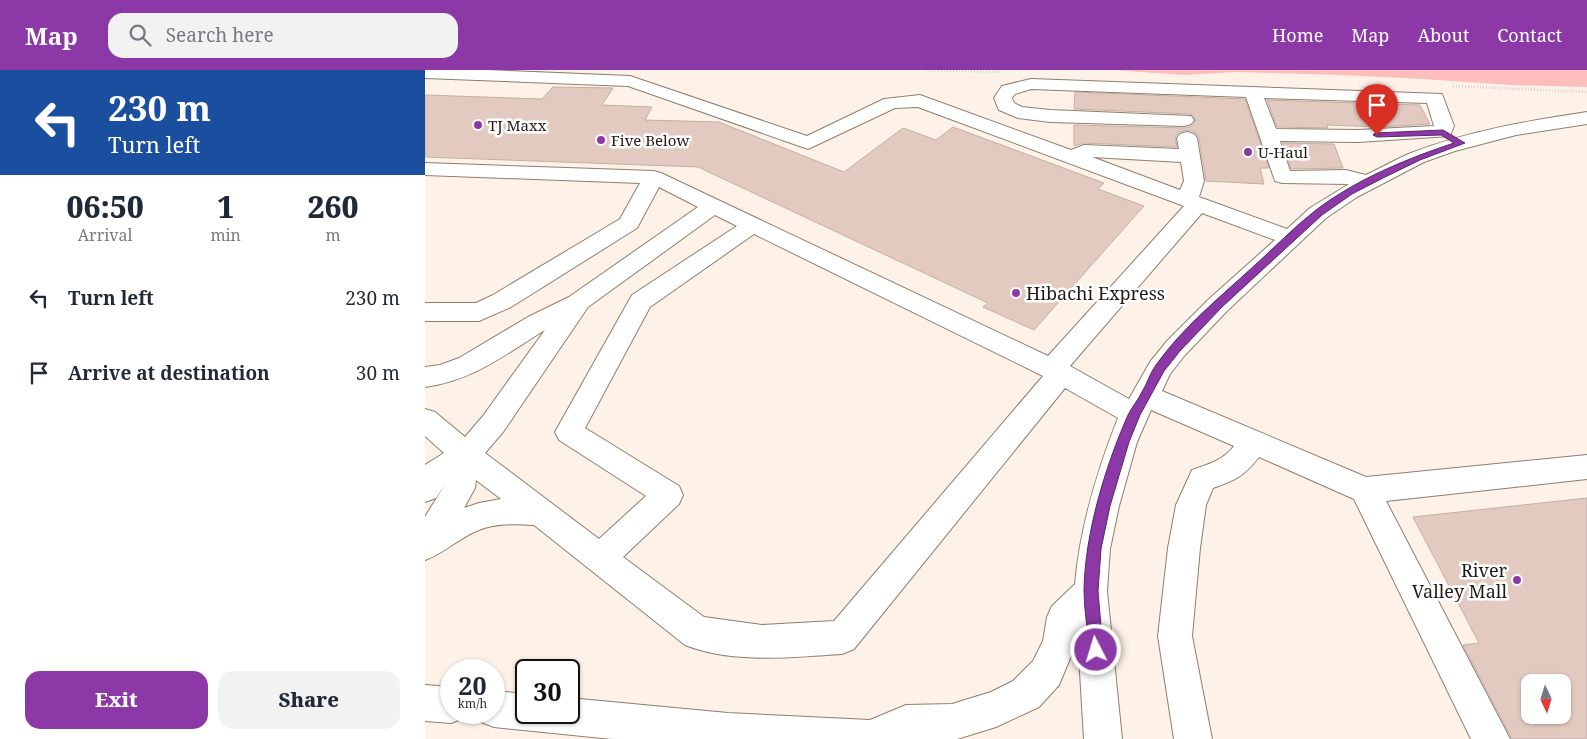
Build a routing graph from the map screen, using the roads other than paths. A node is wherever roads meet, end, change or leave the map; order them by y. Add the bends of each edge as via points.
1 (425, 73) edge
2 (1178, 89) junction
3 (1253, 91) junction
4 (1587, 118) edge
5 (1184, 120) junction
6 (1268, 135) junction
7 (1452, 138) junction
8 (1190, 156) junction
9 (1073, 158) junction
10 (425, 169) edge
11 (654, 177) junction
12 (1367, 182) junction
13 (1192, 202) junction
14 (713, 206) junction
15 (753, 226) junction
16 (1290, 238) junction
17 (579, 301) junction
18 (425, 312) edge
19 (1056, 372) junction
20 (425, 377) edge
21 (1140, 405) junction
22 (425, 420) edge
23 (1255, 442) junction
24 (466, 455) junction
25 (1587, 467) edge
26 (425, 489) edge
27 (1365, 490) junction
28 (540, 512) junction
29 (425, 545) edge
30 (600, 558) junction
31 (1091, 591) junction
32 (425, 703) edge
33 (440, 704) edge
34 (505, 711) edge
35 (876, 738) edge
36 (1103, 739) edge
37 (1193, 739) edge
38 (1491, 739) edge

1 - 9 street via 630,81 807,143 891,103 919,101
2 - 3 street
2 - 5 street
2 - 5 street via 1031,84 1008,90 1003,98 1006,106 1018,112 1050,116
3 - 6 street
3 - 7 street via 1435,98 1444,126
4 - 7 street
5 - 8 street
6 - 7 street
6 - 12 street via 1282,177 1346,176
7 - 12 street
8 - 9 street via 1084,151
8 - 13 street via 1194,181
9 - 13 street
10 - 11 street
11 - 14 street
11 - 18 street via 629,223 502,301 479,312
12 - 16 street via 1318,213
13 - 16 street
13 - 19 street
14 - 15 street
14 - 17 street
15 - 19 street
15 - 30 street via 641,301 569,432 668,496
16 - 21 street via 1176,348 1159,369
17 - 20 street via 533,325 473,364
17 - 24 street via 493,424
19 - 21 street
19 - 30 street via 842,637 762,642 697,633
21 - 23 street
21 - 31 street via 1123,442 1103,506 1094,549
22 - 24 street
23 - 27 street
23 - 37 street via 1227,471 1202,478 1191,505 1175,636
24 - 26 street via 437,472
24 - 28 street
24 - 29 street via 460,488
25 - 27 street
27 - 38 street
28 - 29 street via 511,510 486,513 457,524
28 - 30 street
31 - 35 street via 1064,618 1060,643 1046,673 1025,694 996,709 952,722 906,723
31 - 36 street
32 - 33 street
34 - 35 street via 728,732

